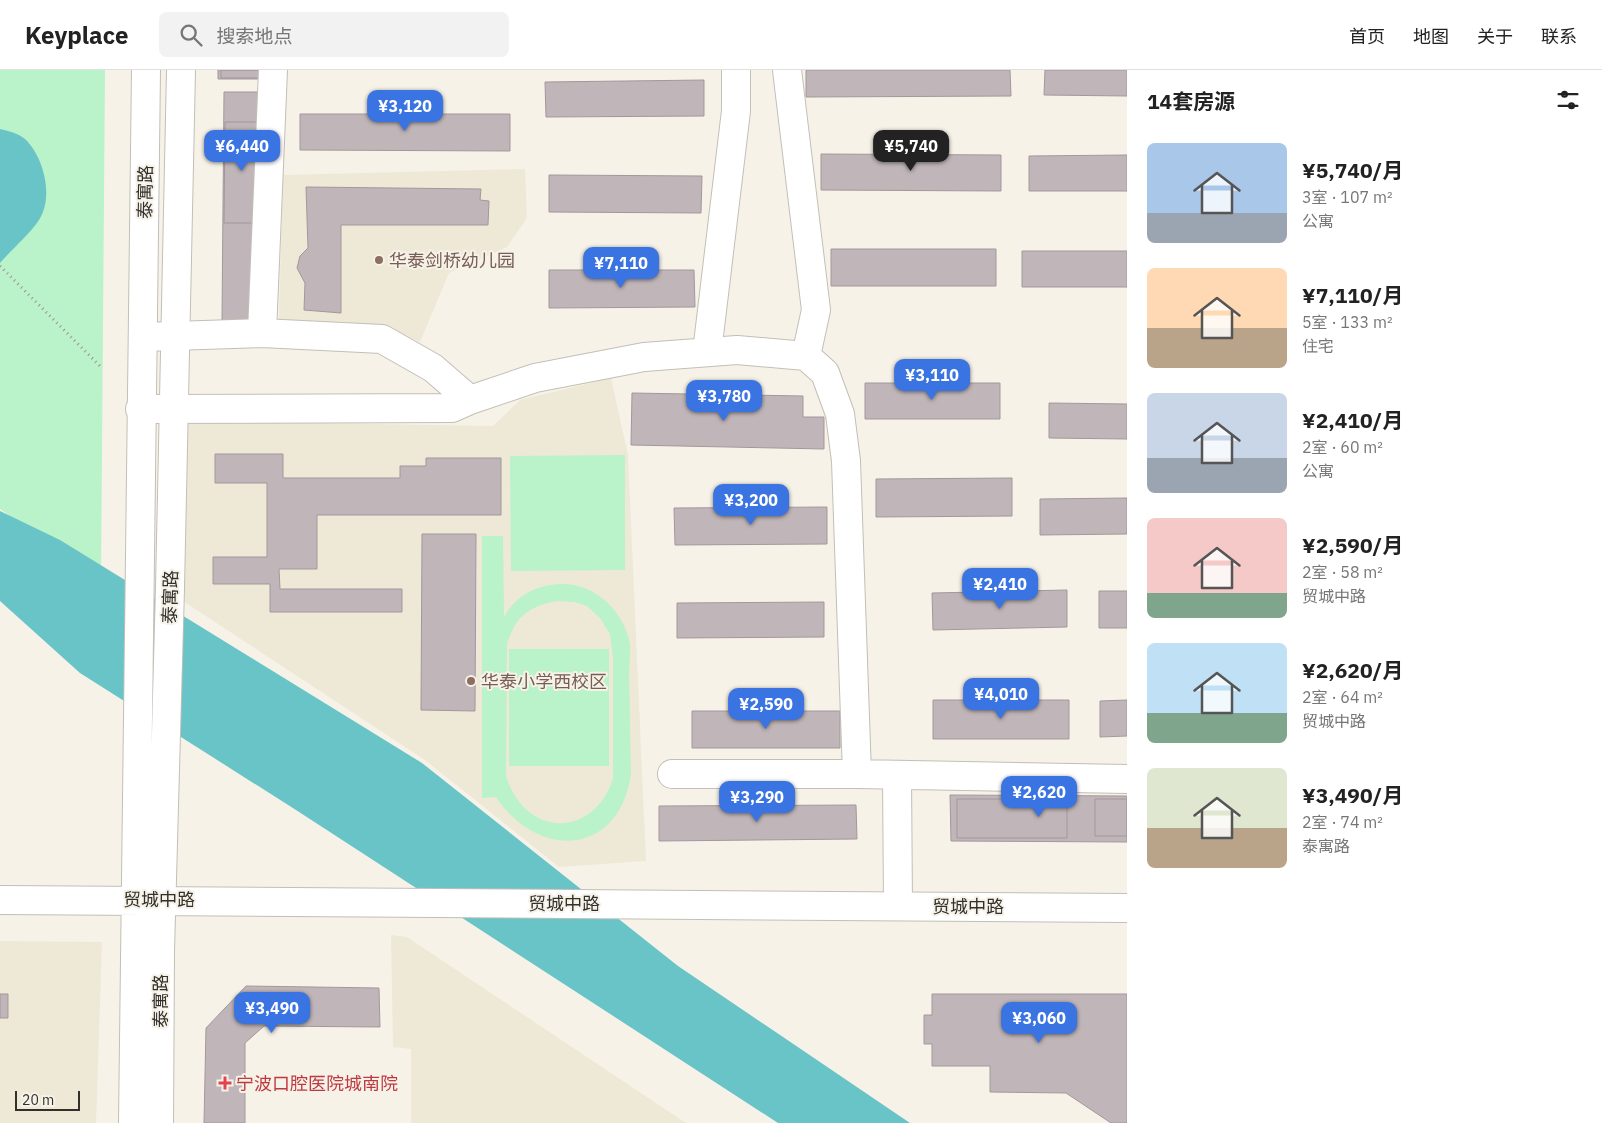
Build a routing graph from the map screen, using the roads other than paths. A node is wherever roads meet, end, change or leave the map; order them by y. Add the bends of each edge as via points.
1 (146, 70) edge
2 (180, 70) edge
3 (273, 70) edge
4 (736, 70) edge
5 (787, 70) edge
6 (262, 332) junction
7 (175, 335) junction
8 (143, 337) junction
9 (707, 352) junction
10 (806, 356) junction
11 (470, 400) junction
12 (140, 409) junction
13 (173, 409) junction
14 (672, 774) dead end
15 (857, 774) junction
16 (897, 775) junction
17 (1127, 779) edge
18 (150, 899) junction
19 (0, 900) edge
20 (898, 906) junction
21 (1127, 908) edge
22 (133, 1123) edge
23 (159, 1123) edge

1 - 8 main road, 泰寓路
2 - 7 main road, 泰寓路
3 - 6 main road
4 - 9 main road via 736,111
5 - 10 main road via 816,310
6 - 7 main road
6 - 11 main road via 382,339 433,368
7 - 8 main road
7 - 13 main road, 泰寓路
8 - 12 main road, 泰寓路
9 - 10 main road via 737,350
9 - 11 main road via 644,357 535,378
10 - 15 main road via 825,373 840,414 846,460
11 - 13 main road via 452,408
12 - 13 main road
12 - 18 main road, 泰寓路 via 137,723
13 - 18 main road, 泰寓路 via 165,739
14 - 15 main road
15 - 16 main road
16 - 17 main road
16 - 20 main road
18 - 19 main road, 贸城中路
18 - 20 main road, 贸城中路
18 - 22 main road, 泰寓路
18 - 23 main road, 泰寓路
20 - 21 main road, 贸城中路

